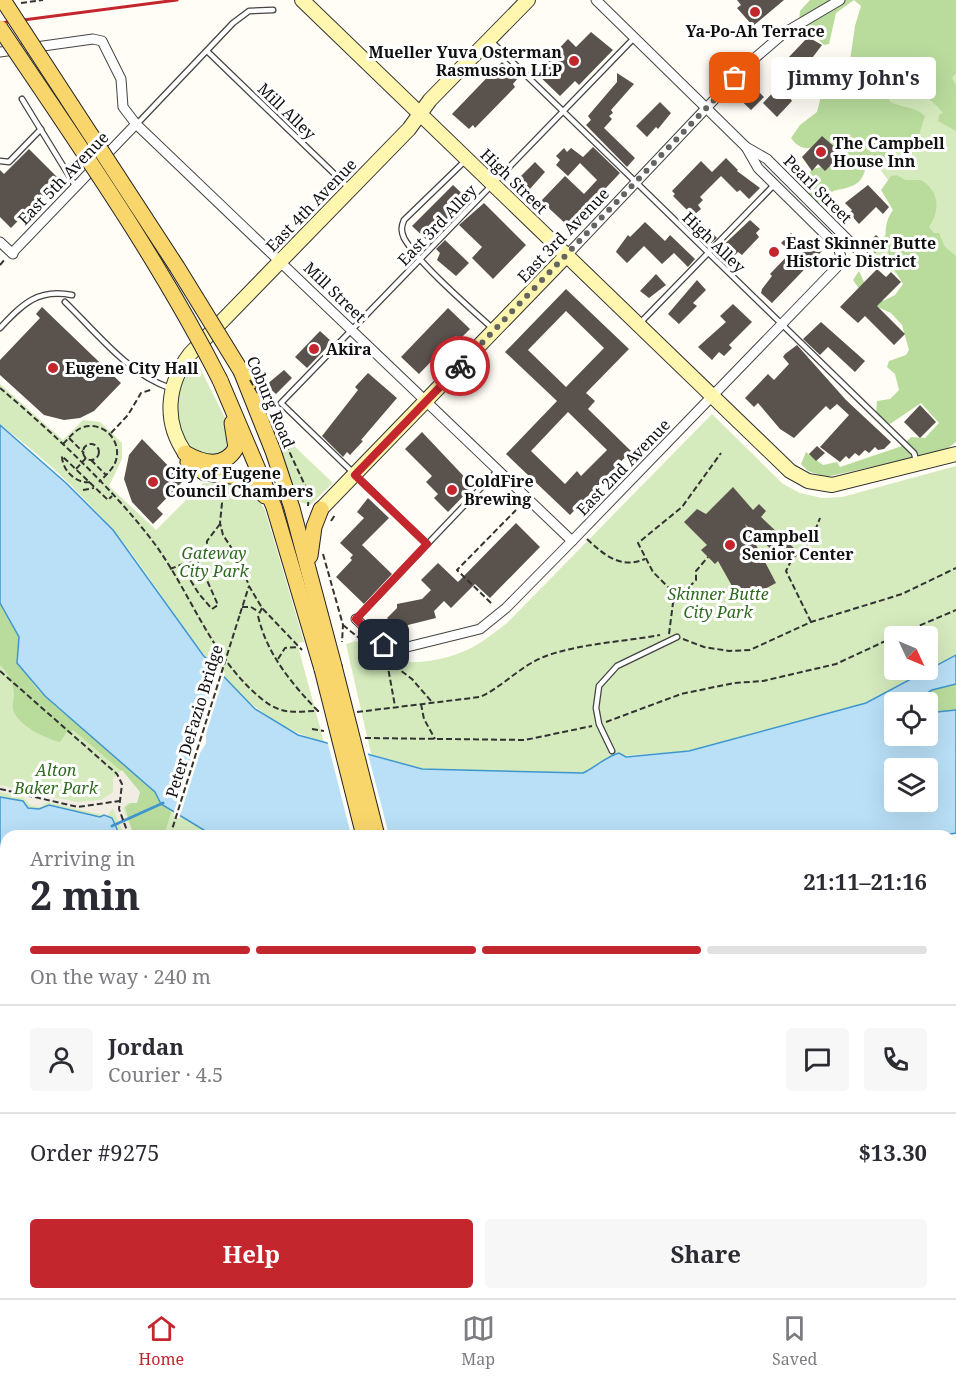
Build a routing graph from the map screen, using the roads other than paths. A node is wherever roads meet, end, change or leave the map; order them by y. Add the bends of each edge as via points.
1 (5, 0) edge
2 (302, 0) edge
3 (528, 0) edge
4 (596, 0) edge
5 (840, 0) edge
6 (273, 10) dead end
7 (0, 28) edge
8 (635, 37) junction
9 (489, 39) junction
10 (207, 51) junction
11 (0, 52) edge
12 (22, 99) dead end
13 (707, 106) junction
14 (563, 112) junction
15 (420, 114) junction
16 (136, 124) junction
17 (41, 129) junction
18 (747, 147) junction
19 (467, 159) junction
20 (0, 161) edge
21 (636, 183) junction
22 (493, 184) junction
23 (774, 184) junction
24 (76, 187) junction
25 (350, 188) junction
26 (0, 242) edge
27 (708, 253) junction
28 (840, 254) joint
29 (567, 255) junction
30 (865, 256) dead end
31 (421, 259) junction
32 (281, 261) junction
33 (72, 295) dead end
34 (65, 302) dead end
35 (782, 324) junction
36 (638, 325) junction
37 (0, 328) edge
38 (352, 330) junction
39 (494, 330) junction
40 (220, 380) junction
41 (169, 387) junction
42 (712, 398) junction
43 (426, 401) junction
44 (185, 453) junction
45 (956, 454) edge
46 (917, 464) junction
47 (498, 470) junction
48 (355, 475) junction
49 (274, 507) junction
50 (315, 507) junction
51 (292, 508) junction
52 (572, 541) junction
53 (427, 544) junction
54 (310, 568) junction
55 (356, 619) joint
56 (677, 637) dead end
57 (328, 667) junction
58 (612, 751) dead end
59 (363, 830) edge
60 (375, 830) edge

1 - 51 main road, Coburg Road, bridge via 241,371
2 - 15 street, High Street
3 - 9 street, East 4th Avenue
4 - 8 street, Pearl Street
5 - 13 street, East 3rd Avenue via 784,33
6 - 10 lane via 249,11
7 - 40 main road, Coburg Road, bridge via 137,234
8 - 13 street, Pearl Street
8 - 14 lane, East 3rd Alley
9 - 14 lane, High Alley
9 - 15 street, East 4th Avenue
10 - 16 lane
10 - 25 lane, Mill Alley
11 - 16 street, Mill Street via 93,39 102,42 120,79 123,107
12 - 17 lane
13 - 18 street, Pearl Street
13 - 21 street, East 3rd Avenue
14 - 21 lane, High Alley
14 - 22 lane, East 3rd Alley
15 - 19 street, High Street
15 - 25 street, East 4th Avenue
16 - 24 street, East 5th Avenue
16 - 32 street, Mill Street
17 - 20 lane via 9,162
17 - 24 lane
18 - 23 street, Pearl Street via 758,168
18 - 30 street, Pearl Street via 767,159
19 - 22 street, High Street
19 - 31 lane via 404,220 404,237
21 - 27 lane, High Alley
21 - 29 street, East 3rd Avenue
22 - 29 street, High Street
22 - 31 lane, East 3rd Alley
23 - 27 lane
23 - 28 street, Pearl Street via 836,245
24 - 26 street, East 5th Avenue via 12,254
25 - 32 street, East 4th Avenue
27 - 35 lane, High Alley
27 - 36 lane
28 - 35 street, East 2nd Avenue via 837,267
29 - 36 street, High Street
29 - 39 street, East 3rd Avenue
31 - 38 lane, East 3rd Alley
31 - 39 lane
32 - 38 street, Mill Street
32 - 41 street, East 4th Avenue via 190,354
33 - 37 lane via 56,292 27,300
34 - 41 lane via 116,353 150,380
35 - 42 street, East 2nd Avenue
35 - 46 lane, High Alley via 914,453
36 - 42 street, High Street
38 - 43 street, Mill Street
38 - 48 lane, East 3rd Alley via 281,404
39 - 43 street, East 3rd Avenue
40 - 44 main road via 236,434 236,448 226,459 214,463 200,462
40 - 49 main road, Coburg Road
41 - 44 street, East 4th Avenue via 171,426
42 - 46 street, High Street via 776,460 808,481 832,485
42 - 52 street, East 2nd Avenue
43 - 47 street, Mill Street
43 - 48 street, East 3rd Avenue
44 - 49 main road via 194,467 205,473 248,478
45 - 46 street
47 - 52 street, Mill Street
47 - 53 lane
48 - 50 street, East 3rd Avenue
48 - 53 lane
49 - 57 main road, Coburg Road
50 - 51 main road via 308,512
50 - 54 main road
51 - 54 main road, Coburg Road
52 - 55 street, East 2nd Avenue via 506,609 480,629 399,649 384,645
53 - 55 lane
54 - 57 main road, Coburg Road
56 - 58 lane via 617,666 599,686 595,696 599,724
57 - 59 main road, Coburg Road, bridge
57 - 60 main road, Coburg Road, bridge

